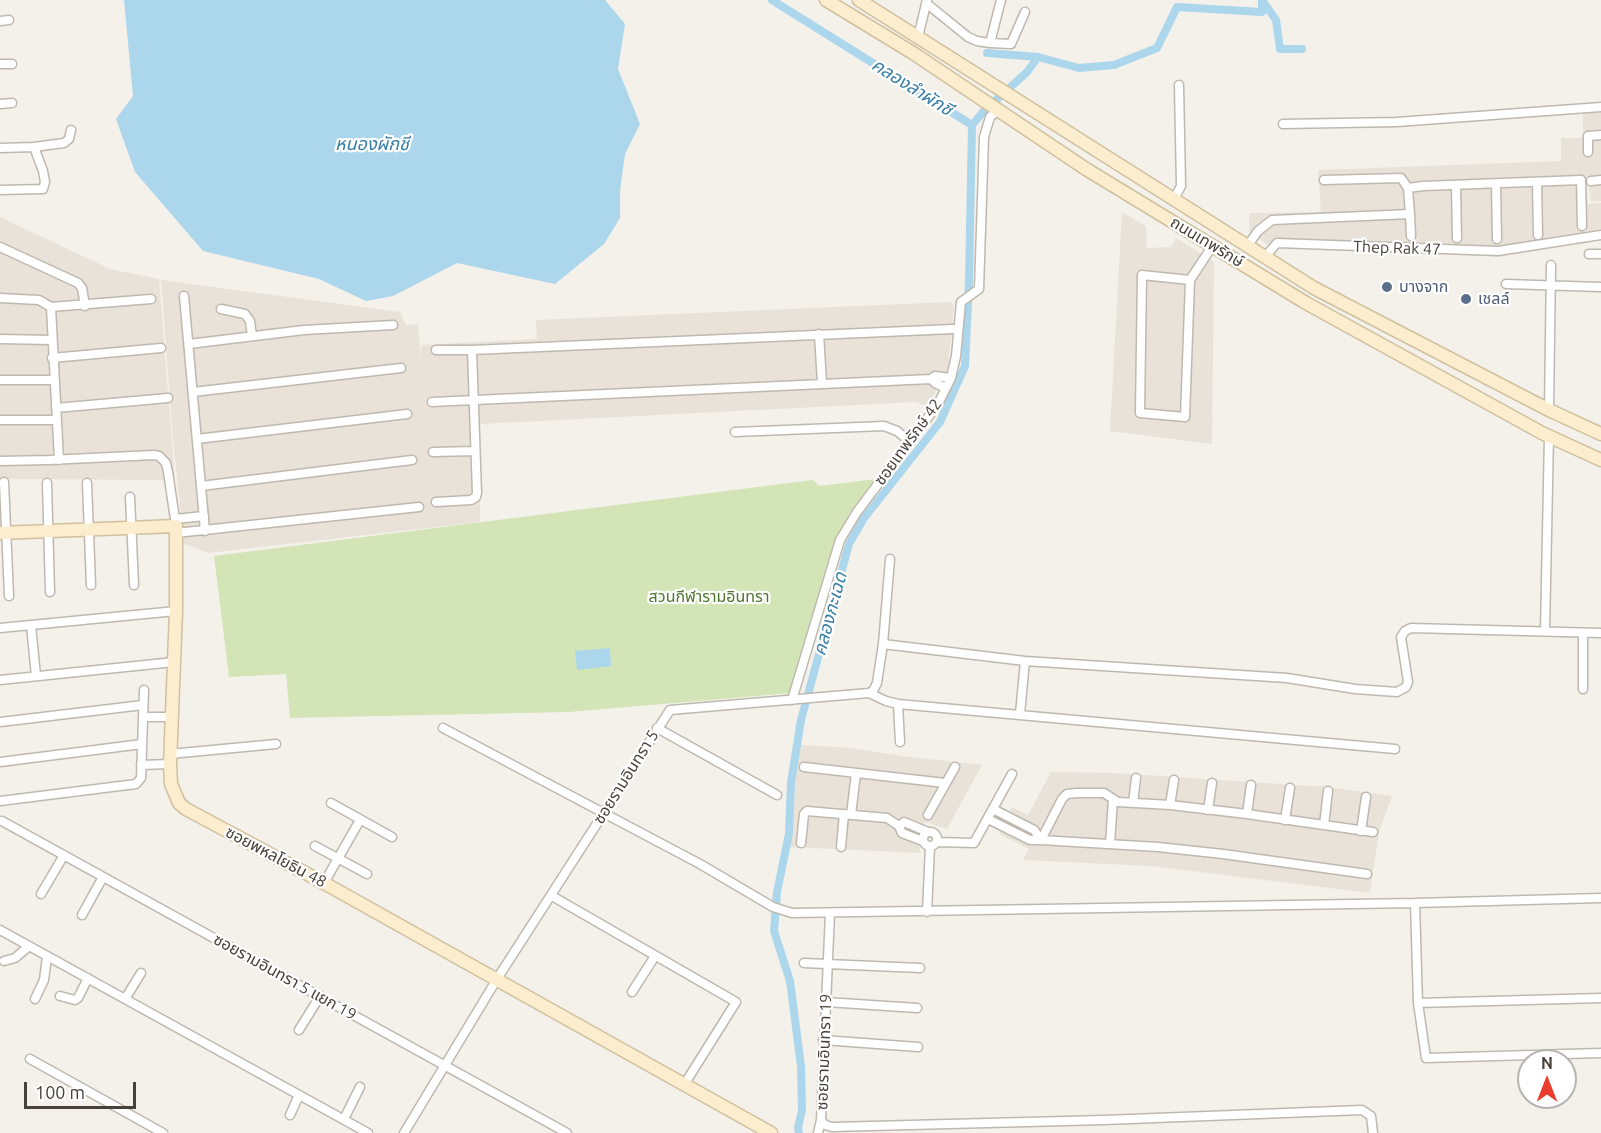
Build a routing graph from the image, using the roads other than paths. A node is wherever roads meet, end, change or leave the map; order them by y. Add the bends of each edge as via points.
1 (826, 0) edge
2 (860, 0) edge
3 (1001, 0) edge
4 (927, 2) edge
5 (1025, 12) dead end
6 (918, 37) junction
7 (990, 43) junction
8 (0, 64) edge
9 (12, 64) dead end
10 (1179, 85) dead end
11 (12, 103) dead end
12 (0, 104) edge
13 (1601, 107) edge
14 (995, 110) junction
15 (1283, 124) dead end
16 (71, 130) dead end
17 (1601, 135) edge
18 (34, 147) junction
19 (0, 148) edge
20 (1588, 152) dead end
21 (1324, 180) dead end
22 (1601, 180) edge
23 (1591, 181) dead end
24 (1537, 182) junction
25 (1496, 184) junction
26 (1456, 185) junction
27 (1408, 188) junction
28 (0, 190) edge
29 (1174, 199) junction
30 (1410, 214) junction
31 (1582, 226) dead end
32 (1601, 235) edge
33 (1411, 236) dead end
34 (1538, 236) dead end
35 (1457, 238) dead end
36 (1497, 239) dead end
37 (1213, 245) junction
38 (1248, 245) junction
39 (0, 247) edge
40 (1589, 254) dead end
41 (1601, 254) edge
42 (1265, 257) junction
43 (1551, 265) dead end
44 (1190, 280) junction
45 (1506, 284) dead end
46 (1551, 285) junction
47 (1601, 287) edge
48 (184, 296) dead end
49 (0, 298) edge
50 (151, 299) dead end
51 (85, 306) junction
52 (51, 308) junction
53 (221, 309) dead end
54 (393, 325) dead end
55 (953, 328) dead end
56 (819, 334) junction
57 (252, 336) junction
58 (0, 339) edge
59 (51, 340) junction
60 (189, 344) junction
61 (161, 348) dead end
62 (436, 350) dead end
63 (472, 350) junction
64 (52, 358) junction
65 (401, 368) dead end
66 (951, 378) junction
67 (931, 379) junction
68 (0, 380) edge
69 (54, 380) junction
70 (822, 383) junction
71 (946, 388) junction
72 (193, 392) junction
73 (168, 398) dead end
74 (474, 401) junction
75 (432, 402) dead end
76 (56, 408) junction
77 (1549, 410) junction
78 (407, 414) dead end
79 (0, 420) edge
80 (57, 420) junction
81 (735, 432) dead end
82 (1601, 434) edge
83 (1548, 436) junction
84 (197, 439) junction
85 (909, 441) junction
86 (475, 451) junction
87 (433, 452) dead end
88 (59, 460) junction
89 (412, 460) dead end
90 (1601, 460) edge
91 (0, 461) edge
92 (4, 482) dead end
93 (47, 483) dead end
94 (87, 483) dead end
95 (201, 486) junction
96 (130, 497) dead end
97 (436, 502) dead end
98 (419, 507) dead end
99 (204, 516) junction
100 (176, 526) junction
101 (132, 528) junction
102 (89, 530) junction
103 (205, 531) junction
104 (49, 532) junction
105 (3, 533) edge
106 (890, 559) dead end
107 (91, 585) dead end
108 (134, 585) dead end
109 (50, 592) dead end
110 (9, 596) dead end
111 (176, 611) junction
112 (31, 625) junction
113 (0, 628) edge
114 (1545, 631) junction
115 (1583, 633) junction
116 (1601, 633) edge
117 (883, 644) junction
118 (1025, 661) junction
119 (174, 662) junction
120 (36, 676) junction
121 (0, 680) edge
122 (1583, 689) dead end
123 (144, 690) dead end
124 (869, 693) junction
125 (792, 700) junction
126 (898, 704) junction
127 (143, 705) junction
128 (1020, 714) junction
129 (143, 717) junction
130 (172, 717) junction
131 (0, 722) edge
132 (443, 728) dead end
133 (657, 728) junction
134 (900, 742) dead end
135 (142, 744) junction
136 (276, 744) dead end
137 (1395, 748) dead end
138 (170, 759) junction
139 (0, 762) edge
140 (141, 765) junction
141 (955, 766) dead end
142 (804, 767) dead end
143 (856, 773) junction
144 (1012, 774) dead end
145 (1136, 778) dead end
146 (1174, 780) dead end
147 (945, 783) junction
148 (1212, 783) dead end
149 (1251, 785) dead end
150 (1290, 788) dead end
151 (1328, 791) dead end
152 (777, 795) dead end
153 (1366, 797) dead end
154 (1113, 799) junction
155 (0, 801) edge
156 (331, 803) dead end
157 (1133, 803) junction
158 (1170, 805) junction
159 (993, 809) junction
160 (1208, 810) junction
161 (604, 813) junction
162 (847, 814) junction
163 (1247, 814) junction
164 (928, 815) dead end
165 (988, 819) junction
166 (360, 820) junction
167 (1285, 820) junction
168 (2, 821) dead end
169 (1324, 825) junction
170 (899, 826) junction
171 (1361, 831) junction
172 (1372, 832) dead end
173 (392, 837) dead end
174 (1041, 840) junction
175 (801, 843) dead end
176 (930, 843) junction
177 (1110, 844) junction
178 (315, 846) dead end
179 (841, 847) dead end
180 (64, 855) junction
181 (339, 858) junction
182 (367, 874) dead end
183 (1367, 874) dead end
184 (103, 877) junction
185 (324, 883) junction
186 (41, 894) dead end
187 (552, 896) junction
188 (1601, 898) edge
189 (1415, 903) junction
190 (927, 912) junction
191 (830, 913) junction
192 (82, 915) dead end
193 (0, 930) edge
194 (29, 946) junction
195 (654, 956) junction
196 (47, 957) junction
197 (4, 961) dead end
198 (804, 963) dead end
199 (828, 965) junction
200 (920, 968) dead end
201 (141, 973) dead end
202 (87, 978) junction
203 (497, 979) junction
204 (632, 992) dead end
205 (60, 996) dead end
206 (320, 996) junction
207 (1601, 998) edge
208 (34, 999) dead end
209 (125, 999) junction
210 (826, 1002) junction
211 (1418, 1003) junction
212 (916, 1008) dead end
213 (299, 1030) dead end
214 (823, 1040) junction
215 (918, 1047) dead end
216 (1601, 1053) edge
217 (30, 1059) dead end
218 (445, 1066) junction
219 (684, 1085) junction
220 (360, 1087) dead end
221 (299, 1095) junction
222 (290, 1115) dead end
223 (344, 1119) junction
224 (821, 1120) junction
225 (163, 1133) edge
226 (368, 1133) edge
227 (404, 1133) edge
228 (567, 1133) edge
229 (771, 1133) edge
230 (818, 1133) edge
231 (1373, 1133) edge

1 - 14 main road, ถนนเทพรักษ์ via 913,53
2 - 6 main road, ถนนเทพรักษ์
3 - 7 street
4 - 6 street
4 - 7 street via 968,37
5 - 7 street via 1011,44
6 - 29 main road, ถนนเทพรักษ์
8 - 9 street
10 - 29 street via 1181,186
11 - 12 street
13 - 15 street via 1397,122
14 - 37 main road, ถนนเทพรักษ์
14 - 66 street, ซอยเทพรักษ์ 42 via 984,136 979,290 964,298 960,305
16 - 18 street via 64,143
17 - 20 street via 1588,136
18 - 19 street
18 - 28 street via 43,171 43,189
21 - 27 street via 1401,178
22 - 23 street
24 - 25 street
24 - 31 street via 1581,180
24 - 34 street
25 - 26 street
25 - 36 street
26 - 27 street
26 - 35 street
27 - 30 street
29 - 38 main road, ถนนเทพรักษ์
30 - 33 street
30 - 38 street via 1272,220
32 - 42 street, Thep Rak 47 via 1498,251 1277,243
37 - 44 street
37 - 83 main road, ถนนเทพรักษ์ via 1306,303
38 - 42 main road, ถนนเทพรักษ์
39 - 51 street via 78,283
40 - 41 street
42 - 77 main road, ถนนเทพรักษ์ via 1314,288
43 - 46 street
44 - 44 street via 1185,417 1140,413 1142,275
45 - 46 street
46 - 47 street
46 - 77 street
48 - 60 street
49 - 52 street via 39,300
50 - 51 street
51 - 52 street
52 - 59 street
53 - 57 street via 245,314
54 - 57 street
55 - 56 street
56 - 63 street
56 - 70 street
57 - 60 street
58 - 59 street
59 - 64 street
60 - 72 street
61 - 64 street
62 - 63 street
63 - 74 street
64 - 69 street
65 - 72 street
66 - 67 street
66 - 71 street, ซอยเทพรักษ์ 42
67 - 70 street
67 - 71 street
68 - 69 street
69 - 76 street
70 - 74 street
71 - 85 street, ซอยเทพรักษ์ 42
72 - 84 street
73 - 76 street
74 - 75 street
74 - 86 street
76 - 80 street
77 - 82 main road, ถนนเทพรักษ์
78 - 84 street
79 - 80 street
80 - 88 street
81 - 85 street via 884,426
83 - 90 main road, ถนนเทพรักษ์
83 - 114 street
84 - 95 street
85 - 125 street, ซอยเทพรักษ์ 42 via 840,540
86 - 87 street
86 - 97 street via 476,497
88 - 91 street
88 - 100 street via 159,456 166,463
89 - 95 street
92 - 105 street
93 - 104 street
94 - 102 street
95 - 99 street
96 - 101 street
98 - 103 street
99 - 100 street
99 - 103 street
100 - 101 main road
100 - 103 street
100 - 111 main road, ซอยพหลโยธิน 48
101 - 102 main road
101 - 108 street
102 - 104 main road
102 - 107 street
104 - 105 main road
104 - 109 street
105 - 110 street
106 - 117 street
111 - 112 street
111 - 119 main road, ซอยพหลโยธิน 48
112 - 113 street
112 - 120 street
114 - 115 street
114 - 118 street via 1411,628 1401,637 1408,682 1397,692 1287,678
115 - 116 street
115 - 122 street
117 - 118 street
117 - 124 street via 877,683
118 - 128 street
119 - 120 street
119 - 130 main road, ซอยพหลโยธิน 48
120 - 121 street
123 - 127 street
124 - 125 street, ซอยรามอินทรา 5
124 - 126 street
125 - 133 street, ซอยรามอินทรา 5 via 677,708 669,710
126 - 128 street
126 - 134 street
127 - 129 street
127 - 131 street
128 - 137 street
129 - 130 street
129 - 135 street
130 - 138 main road, ซอยพหลโยธิน 48
132 - 161 street
133 - 152 street
133 - 161 street, ซอยรามอินทรา 5
135 - 139 street
135 - 140 street
136 - 138 street
138 - 140 street
138 - 185 main road, ซอยพหลโยธิน 48 via 171,784 186,809
140 - 155 street via 141,778 131,786
141 - 147 street
142 - 143 street
143 - 147 street
143 - 162 street
144 - 159 street
145 - 157 street
146 - 158 street
147 - 164 street
148 - 160 street
149 - 163 street
150 - 167 street
151 - 169 street
153 - 171 street
154 - 157 street
154 - 174 street via 1104,793 1067,794
154 - 177 street
156 - 166 street
157 - 158 street
158 - 160 street
159 - 165 street
159 - 174 street via 1034,830
160 - 163 street
161 - 187 street, ซอยรามอินทรา 5
161 - 191 street via 773,907
162 - 170 street via 887,818
162 - 175 street via 805,811
162 - 179 street
163 - 167 street
165 - 174 street via 1029,840
165 - 176 street via 974,843
166 - 173 street
166 - 181 street
167 - 169 street
168 - 180 street, ซอยรามอินทรา 5 แยก 19
169 - 171 street
170 - 176 street via 902,832
170 - 176 street via 904,822 935,834
171 - 172 street
174 - 177 street
176 - 190 street
177 - 183 street via 1223,854
178 - 181 street
180 - 184 street, ซอยรามอินทรา 5 แยก 19
180 - 186 street
181 - 182 street
181 - 185 street
184 - 192 street
184 - 206 street, ซอยรามอินทรา 5 แยก 19
185 - 203 main road, ซอยพหลโยธิน 48
187 - 195 street
187 - 203 street, ซอยรามอินทรา 5
188 - 189 street
189 - 190 street
189 - 211 street
190 - 191 street
191 - 199 street, ซอยรามอินทรา 19
193 - 194 street
194 - 196 street
194 - 197 street via 15,958
195 - 204 street
195 - 219 street via 736,1002
196 - 202 street
196 - 208 street via 44,980
198 - 199 street
199 - 200 street
199 - 210 street, ซอยรามอินทรา 19
201 - 209 street
202 - 205 street via 75,1000
202 - 209 street
203 - 218 street, ซอยรามอินทรา 5
203 - 219 main road, ซอยพหลโยธิน 48
206 - 213 street
206 - 218 street, ซอยรามอินทรา 5 แยก 19
207 - 211 street
209 - 221 street
210 - 212 street
210 - 214 street, ซอยรามอินทรา 19
211 - 216 street via 1426,1058
214 - 215 street
214 - 224 street, ซอยรามอินทรา 19
217 - 225 street
218 - 227 street, ซอยรามอินทรา 5
218 - 228 street, ซอยรามอินทรา 5 แยก 19
219 - 229 main road, ซอยพหลโยธิน 48
220 - 223 street
221 - 222 street
221 - 223 street
223 - 226 street
224 - 230 street
224 - 231 street, ซอยรามอินทรา 19 via 832,1127 1362,1110 1371,1116

